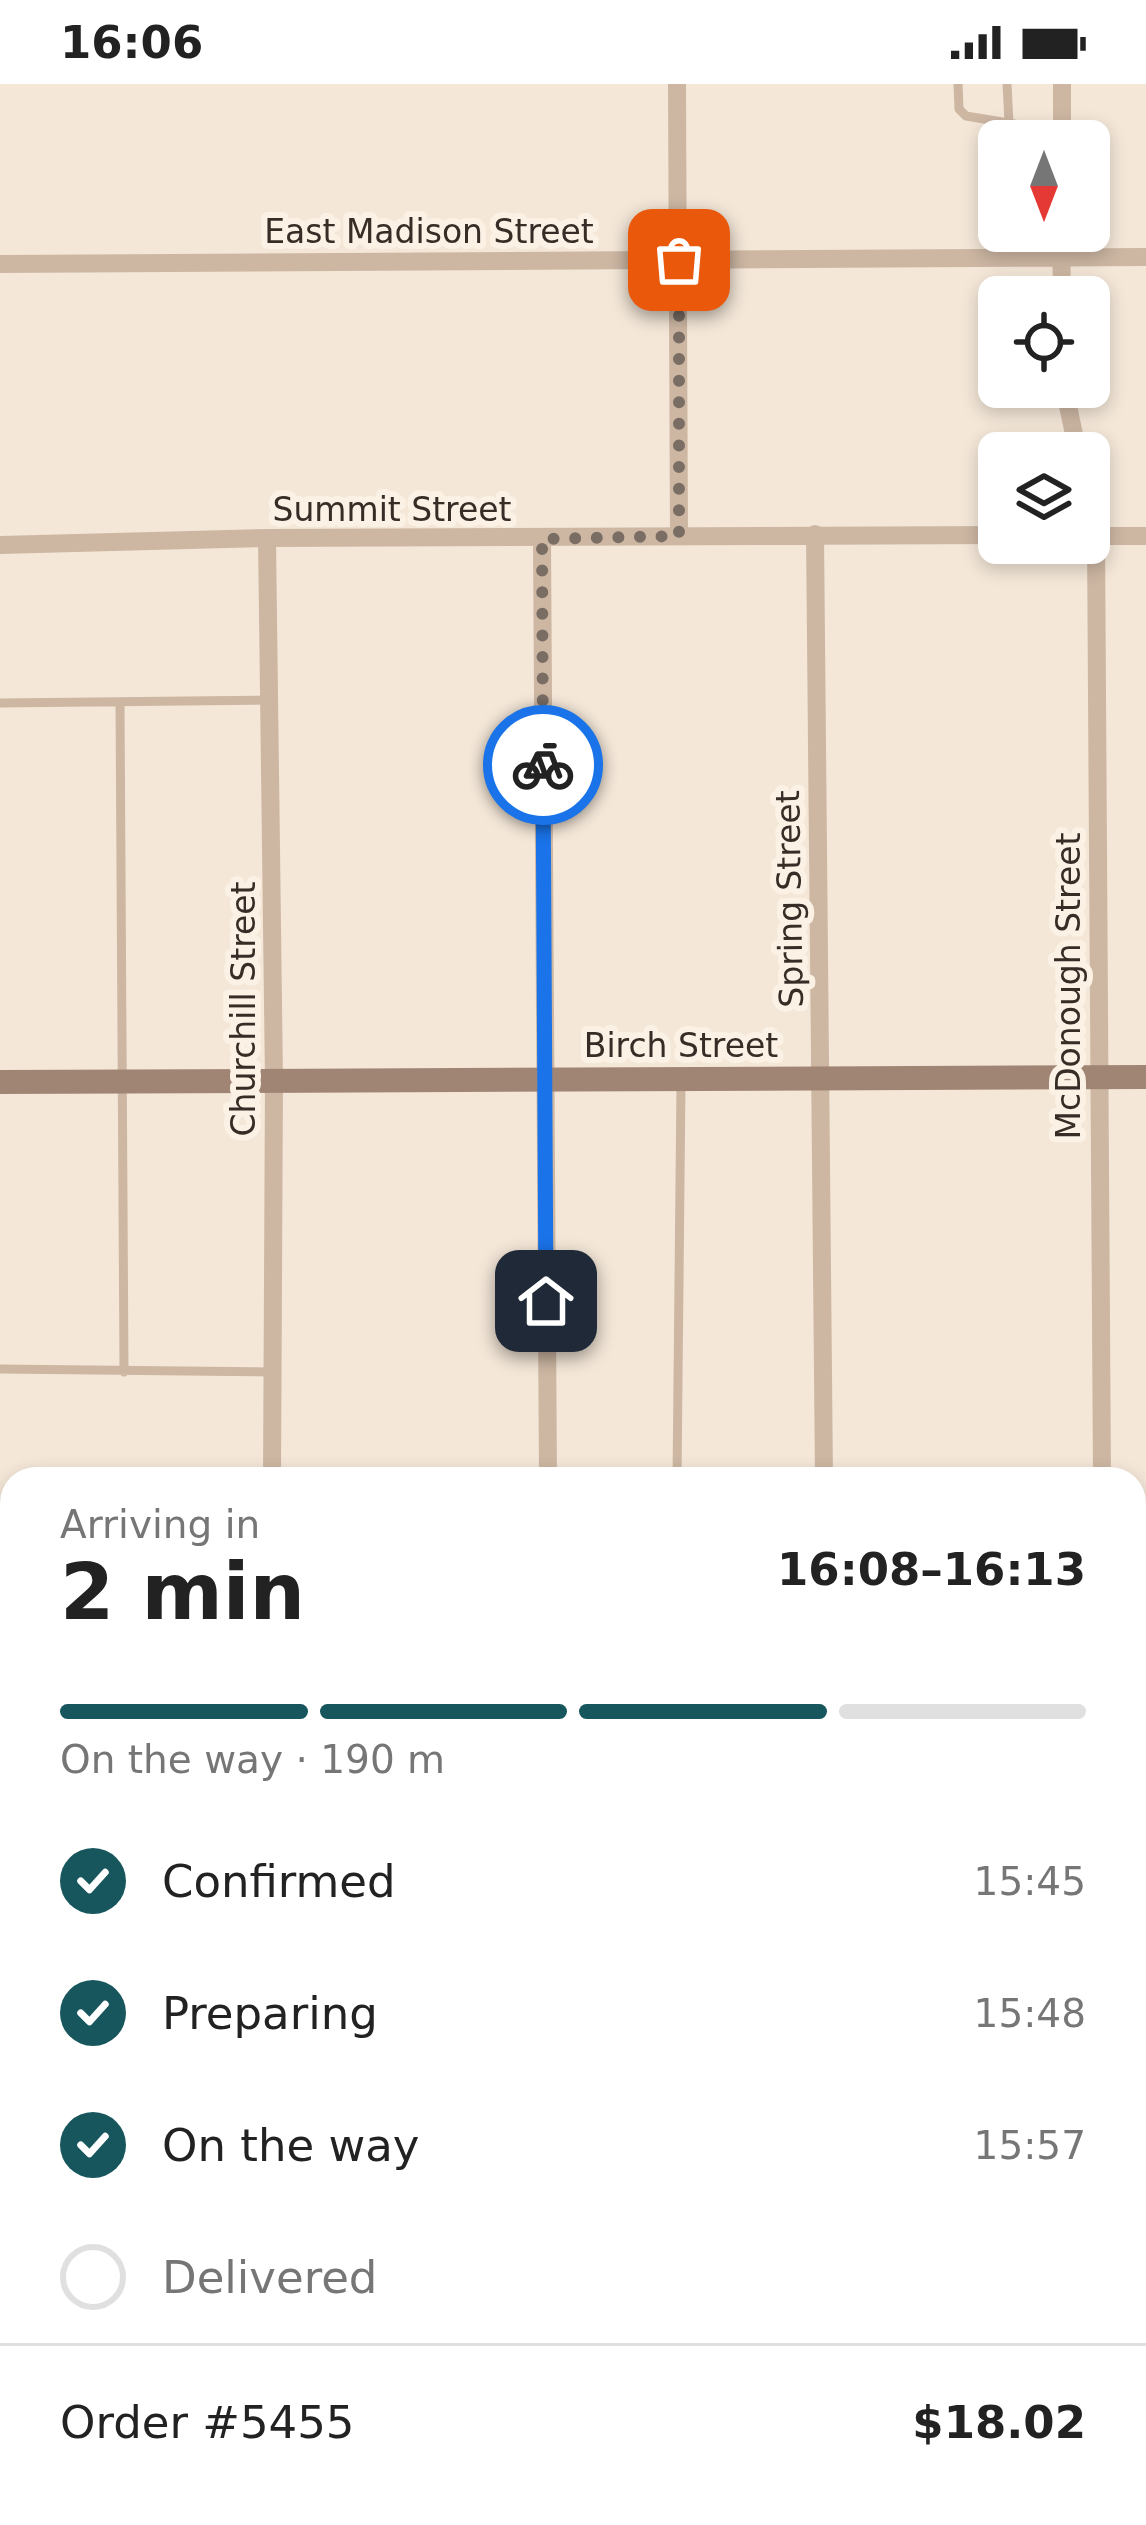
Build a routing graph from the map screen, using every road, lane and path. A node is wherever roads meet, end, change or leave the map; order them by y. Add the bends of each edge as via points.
1 (676, 84) edge
2 (958, 84) edge
3 (1007, 84) edge
4 (1062, 84) edge
5 (991, 120) edge
6 (1009, 120) edge
7 (1062, 120) edge
8 (1061, 252) edge
9 (1061, 257) junction
10 (1146, 257) edge
11 (679, 260) junction
12 (0, 264) edge
13 (1061, 276) edge
14 (815, 534) junction
15 (978, 535) edge
16 (679, 536) junction
17 (1110, 536) edge
18 (1146, 536) edge
19 (267, 538) junction
20 (542, 539) junction
21 (0, 545) edge
22 (1092, 564) edge
23 (270, 700) junction
24 (120, 702) junction
25 (0, 703) edge
26 (1097, 1076) junction
27 (1146, 1077) edge
28 (543, 1078) junction
29 (681, 1078) junction
30 (820, 1078) junction
31 (123, 1080) junction
32 (274, 1081) junction
33 (0, 1082) edge
34 (0, 1369) edge
35 (124, 1372) junction
36 (272, 1372) junction
37 (272, 1467) edge
38 (548, 1467) edge
39 (677, 1467) edge
40 (824, 1467) edge
41 (1102, 1467) edge

1 - 11 street
2 - 5 lane via 959,109
3 - 6 lane
4 - 7 street
8 - 9 street
9 - 10 street, East Madison Street
9 - 11 street, East Madison Street
9 - 13 street
11 - 12 street, East Madison Street
11 - 16 street
14 - 15 street, Summit Street
14 - 16 street, Summit Street
14 - 30 street, Spring Street
16 - 20 street, Summit Street
17 - 18 street
19 - 20 street, Summit Street
19 - 21 street, Summit Street
19 - 23 street, Churchill Street
20 - 28 street
22 - 26 street, McDonough Street
23 - 24 lane
23 - 32 street, Churchill Street
24 - 25 lane
24 - 31 lane
26 - 27 main road, Birch Street
26 - 30 main road, Birch Street
26 - 41 street, McDonough Street
28 - 29 main road, Birch Street
28 - 32 main road, Birch Street
28 - 38 street
29 - 30 main road, Birch Street
29 - 39 lane
30 - 40 street, Spring Street
31 - 32 main road, Birch Street
31 - 33 main road, Birch Street
31 - 35 lane
32 - 36 street, Churchill Street
34 - 35 lane
35 - 36 lane
36 - 37 street, Churchill Street

